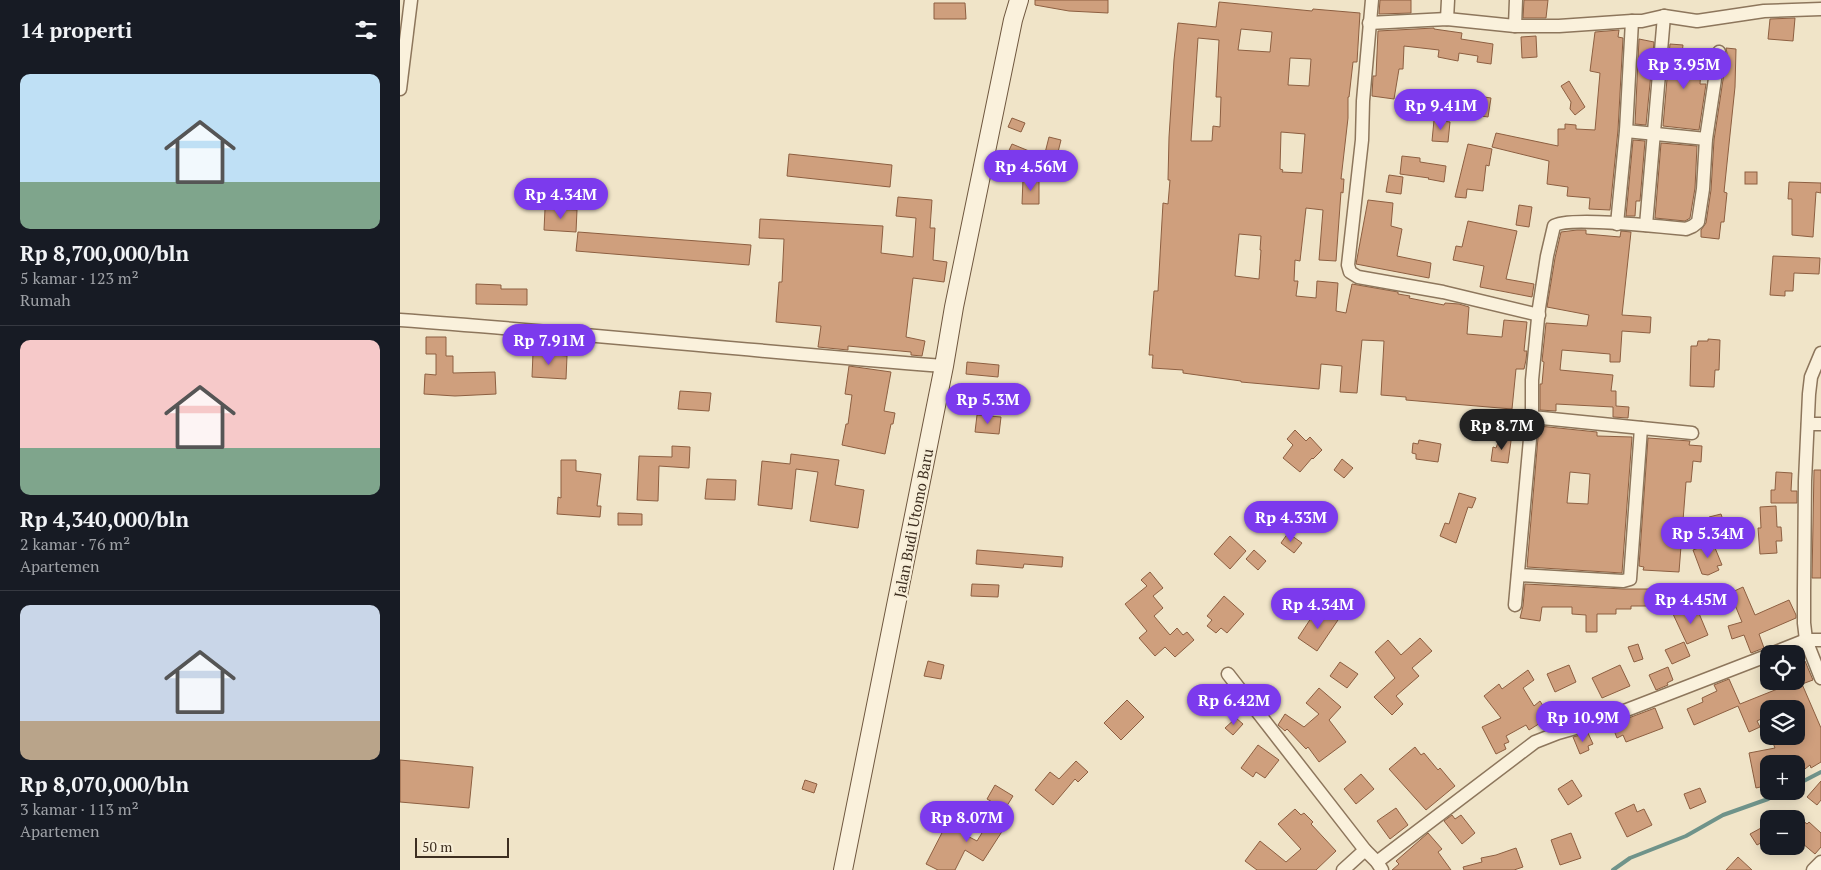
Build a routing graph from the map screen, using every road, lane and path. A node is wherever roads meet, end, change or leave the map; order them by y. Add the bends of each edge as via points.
1 (1019, 0) edge
2 (1372, 0) edge
3 (1448, 0) edge
4 (1516, 0) edge
5 (407, 7) edge
6 (1821, 8) edge
7 (1664, 16) junction
8 (1447, 19) junction
9 (1632, 21) junction
10 (1369, 23) junction
11 (1515, 26) junction
12 (1719, 52) dead end
13 (400, 89) edge
14 (1626, 131) junction
15 (1654, 133) junction
16 (1706, 139) junction
17 (1617, 224) junction
18 (1646, 225) junction
19 (1539, 315) junction
20 (400, 320) edge
21 (1821, 353) edge
22 (944, 366) junction
23 (1532, 416) junction
24 (1808, 424) junction
25 (1821, 424) edge
26 (1641, 428) junction
27 (1692, 433) dead end
28 (1518, 575) junction
29 (1515, 605) dead end
30 (1806, 640) junction
31 (1821, 640) edge
32 (1793, 645) edge
33 (1760, 658) edge
34 (1228, 674) dead end
35 (1821, 678) edge
36 (1365, 850) junction
37 (1380, 866) edge
38 (843, 870) edge
39 (1343, 870) edge

1 - 22 street, Jalan Budi Utomo Baru
2 - 10 street
3 - 8 street
4 - 11 street
5 - 13 street
6 - 7 street via 1764,11 1697,21
7 - 9 street
7 - 15 street
8 - 10 street
8 - 11 street
9 - 11 street
9 - 14 street
10 - 19 street via 1362,140 1349,240 1350,272 1358,277 1452,294
12 - 16 street
14 - 15 street
14 - 17 street
15 - 16 street
15 - 18 street
16 - 18 street via 1698,222 1686,228
17 - 18 street
17 - 19 street via 1562,222 1554,226
19 - 23 street
20 - 22 street
21 - 24 street via 1811,377
22 - 38 street, Jalan Budi Utomo Baru
23 - 26 street
23 - 28 street
24 - 25 street
24 - 30 street via 1804,582
26 - 27 street
26 - 28 street via 1630,578 1623,581
28 - 29 street
30 - 31 street
30 - 32 street
30 - 35 street
33 - 37 street via 1578,729 1535,742
34 - 36 street
36 - 37 street
36 - 39 street

